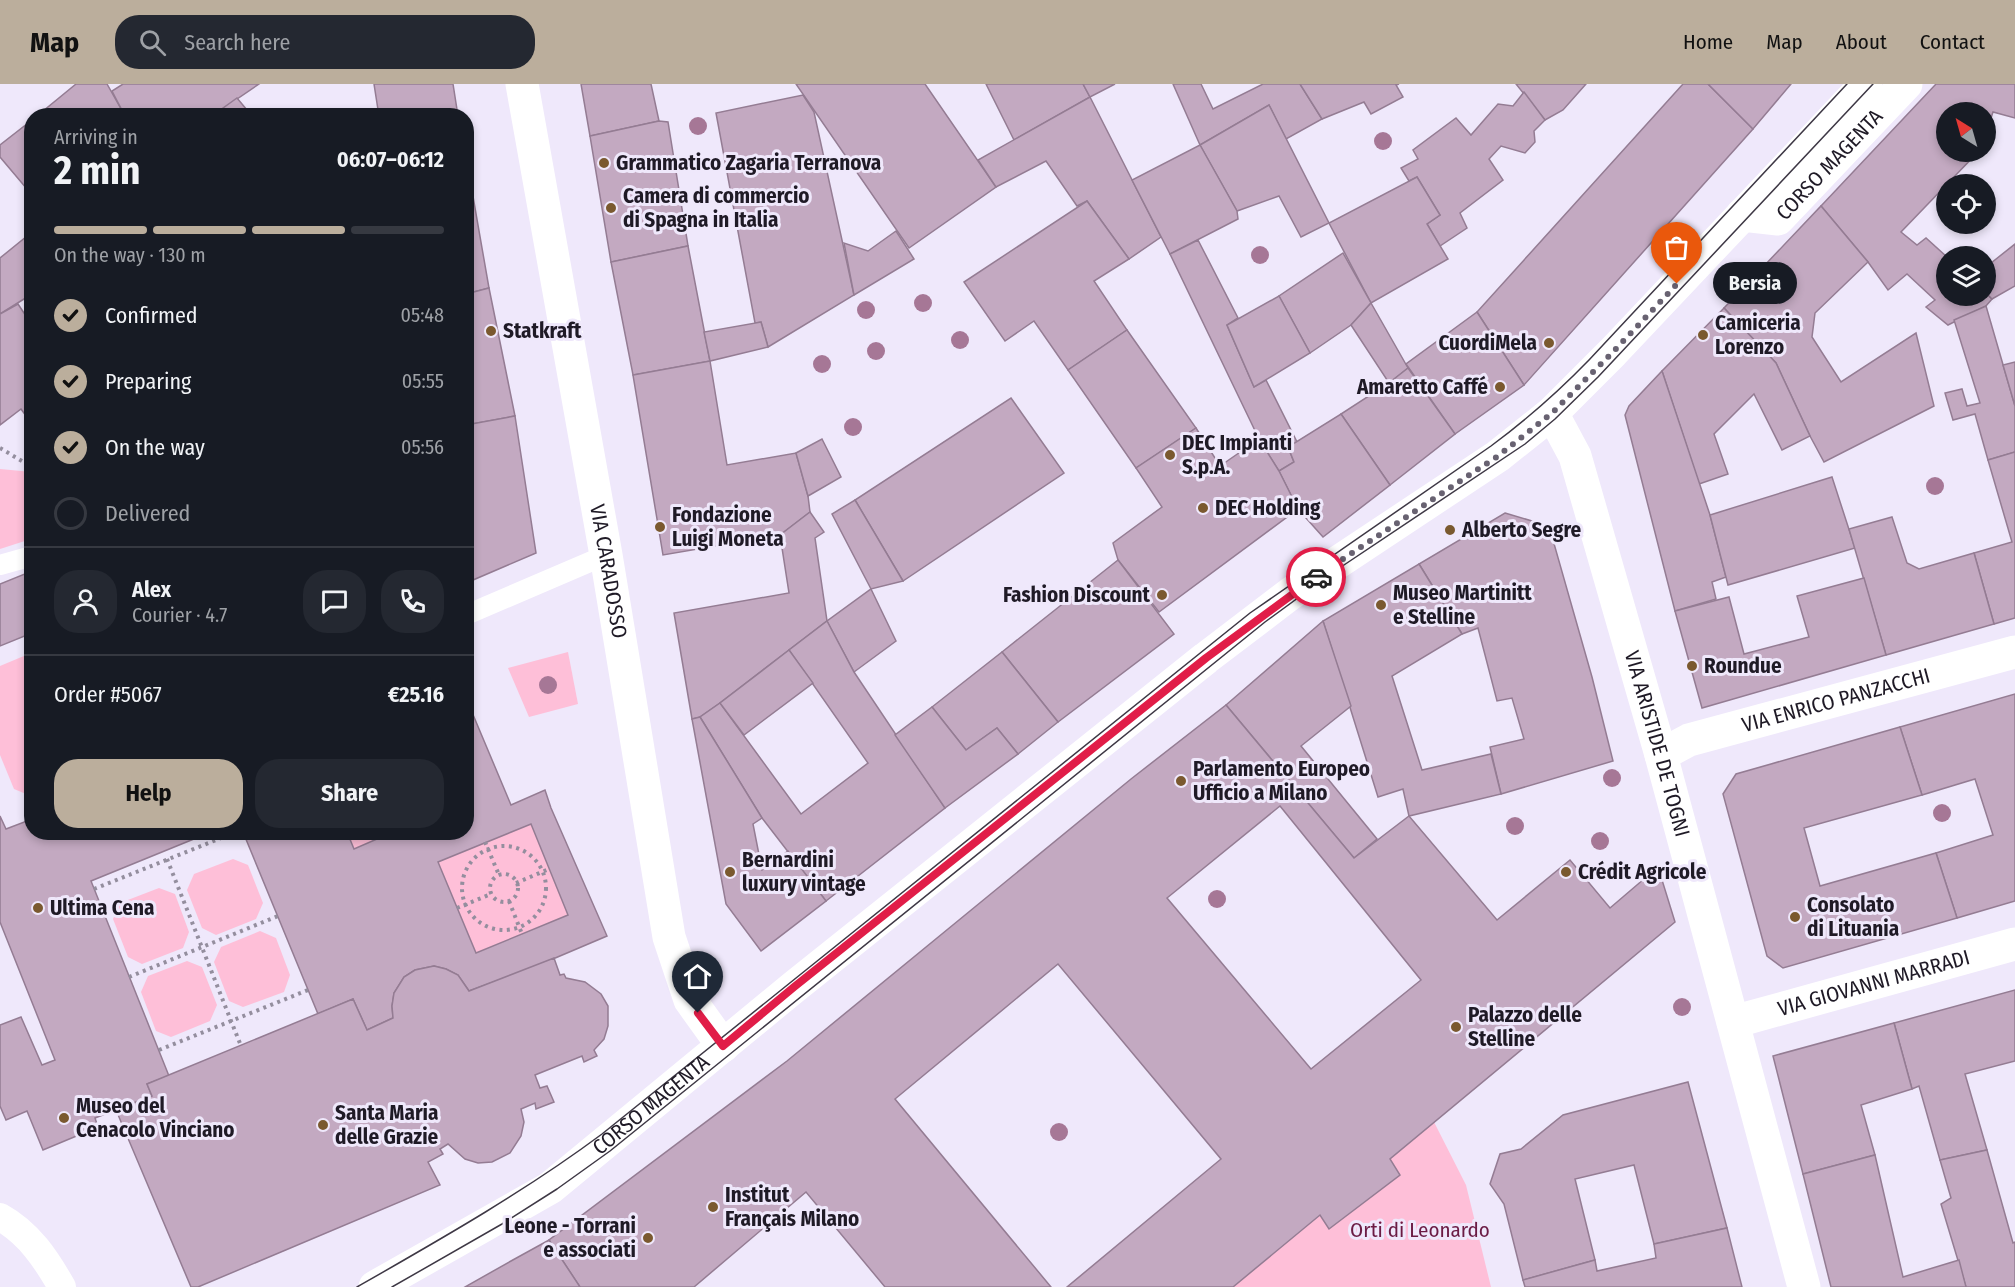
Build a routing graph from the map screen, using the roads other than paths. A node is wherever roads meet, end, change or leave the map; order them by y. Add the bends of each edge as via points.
1 (522, 84) edge
2 (1866, 84) edge
3 (1906, 84) edge
4 (1742, 215) junction
5 (1552, 413) junction
6 (606, 555) junction
7 (24, 558) edge
8 (0, 565) edge
9 (474, 612) edge
10 (2015, 652) edge
11 (1661, 755) junction
12 (2015, 944) edge
13 (1733, 1022) junction
14 (723, 1046) junction
15 (0, 1217) edge
16 (62, 1287) edge
17 (375, 1287) edge
18 (1804, 1287) edge

1 - 6 street, VIA CARADOSSO
2 - 4 street, CORSO MAGENTA
3 - 4 street, CORSO MAGENTA via 1778,219
4 - 5 street, CORSO MAGENTA
5 - 11 street, VIA ARISTIDE DE TOGNI via 1575,456
5 - 14 street, CORSO MAGENTA via 1498,456 1252,622
6 - 9 lane
6 - 14 street, VIA CARADOSSO via 669,937 690,1000
7 - 8 lane
10 - 11 street, VIA ENRICO PANZACCHI via 1689,740
11 - 13 street, VIA ARISTIDE DE TOGNI
12 - 13 street, VIA GIOVANNI MARRADI
13 - 18 street, VIA ARISTIDE DE TOGNI
14 - 17 street, CORSO MAGENTA via 550,1188
15 - 16 street via 40,1250

